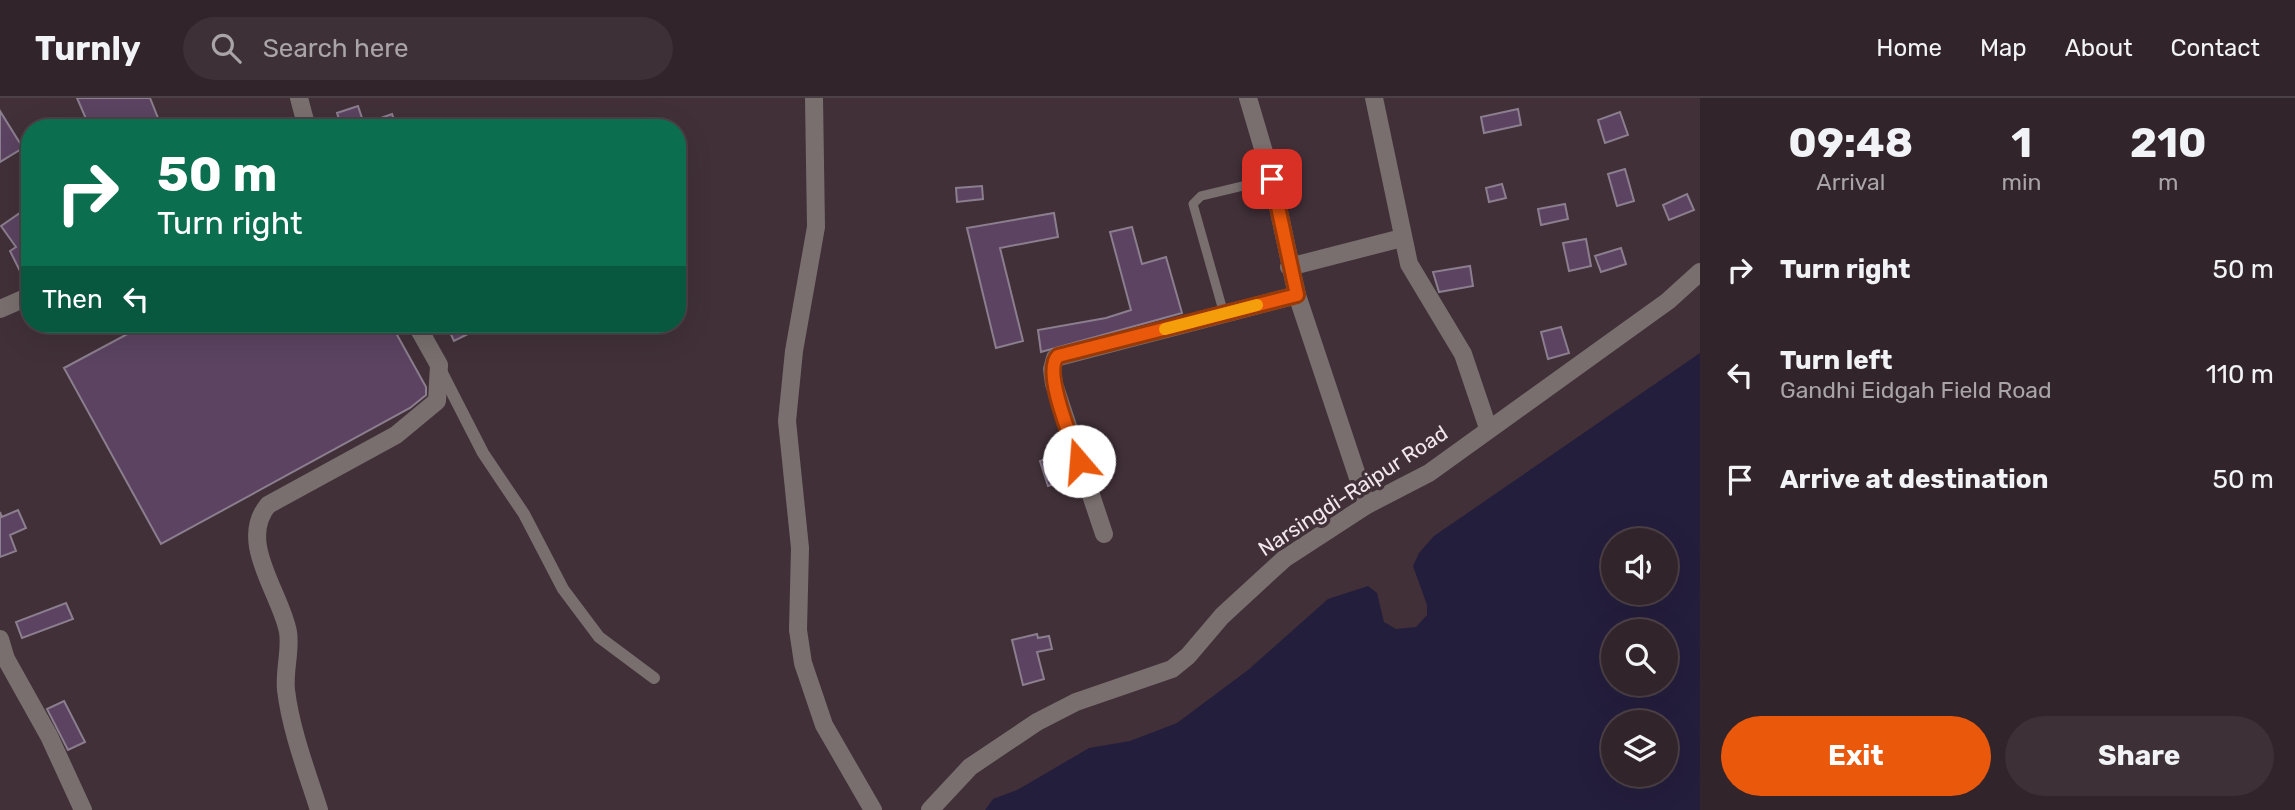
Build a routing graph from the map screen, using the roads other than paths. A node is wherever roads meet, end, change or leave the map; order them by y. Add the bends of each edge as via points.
1 (299, 98) edge
2 (814, 98) edge
3 (1248, 98) edge
4 (1374, 98) edge
5 (305, 119) edge
6 (1272, 179) junction
7 (1402, 238) junction
8 (1289, 267) junction
9 (1700, 272) edge
10 (1297, 295) junction
11 (21, 300) edge
12 (0, 309) edge
13 (1224, 314) junction
14 (420, 333) edge
15 (439, 365) junction
16 (1488, 428) junction
17 (1367, 505) junction
18 (1104, 534) dead end
19 (0, 639) edge
20 (654, 678) dead end
21 (83, 810) edge
22 (319, 810) edge
23 (873, 810) edge
24 (930, 810) edge

1 - 5 street
2 - 23 street via 816,227 787,421 800,548 799,645 824,725
3 - 6 street
4 - 7 street
6 - 8 street
6 - 13 lane via 1201,196 1193,204
7 - 8 street
7 - 16 street via 1413,275 1467,361
8 - 10 street
9 - 16 street, Narsingdi-Raipur Road via 1668,301
10 - 13 street
10 - 17 street
11 - 12 street
13 - 18 street via 1055,358 1054,384
14 - 15 street
15 - 20 street via 563,589 599,637
15 - 22 street via 437,401 423,413 396,435 268,505 259,515 258,548 288,631 287,695
16 - 17 street, Narsingdi-Raipur Road via 1429,473
17 - 24 street, Narsingdi-Raipur Road via 1284,558 1172,669 1076,702 1037,722 970,767
19 - 21 street

